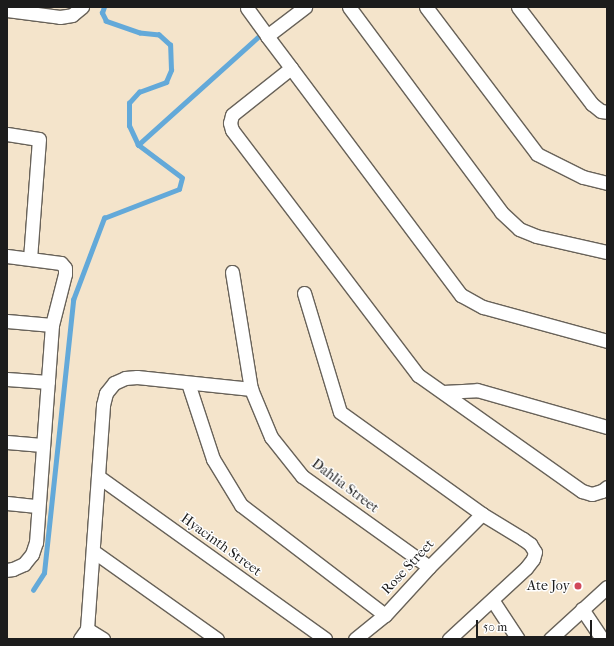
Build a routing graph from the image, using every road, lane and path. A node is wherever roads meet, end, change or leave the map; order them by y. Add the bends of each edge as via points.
1 (82, 7) edge
2 (247, 7) edge
3 (306, 7) edge
4 (349, 7) edge
5 (426, 7) edge
6 (518, 7) edge
7 (7, 10) edge
8 (266, 36) junction
9 (291, 68) junction
10 (607, 112) edge
11 (7, 134) edge
12 (607, 183) edge
13 (607, 252) edge
14 (7, 256) edge
15 (30, 258) junction
16 (232, 272) dead end
17 (304, 293) dead end
18 (7, 321) edge
19 (52, 325) junction
20 (607, 341) edge
21 (7, 379) edge
22 (48, 382) junction
23 (188, 383) junction
24 (251, 389) junction
25 (443, 392) junction
26 (607, 427) edge
27 (7, 442) edge
28 (42, 445) junction
29 (99, 477) junction
30 (607, 487) edge
31 (7, 503) edge
32 (38, 506) junction
33 (482, 514) junction
34 (93, 551) junction
35 (429, 567) junction
36 (7, 570) edge
37 (607, 587) edge
38 (493, 601) junction
39 (582, 609) junction
40 (385, 615) junction
41 (83, 634) edge
42 (103, 639) edge
43 (217, 639) edge
44 (325, 639) edge
45 (355, 639) edge
46 (449, 639) edge
47 (518, 639) edge
48 (550, 639) edge
49 (602, 639) edge

1 - 7 street via 72,15 60,17
2 - 8 street
3 - 8 street
4 - 13 street via 501,212 519,229 536,236
5 - 12 street via 537,154 583,177
6 - 10 street via 592,104
8 - 9 street
9 - 20 street via 461,294 483,307
9 - 25 street via 232,115 232,130 418,375
11 - 15 street via 39,139
14 - 15 street
15 - 19 street via 61,263 65,268
16 - 24 street, Dahlia Street
17 - 33 street via 340,412
18 - 19 street
19 - 22 street
21 - 22 street
22 - 28 street
23 - 24 street
23 - 29 street via 137,377 125,378 114,383 106,393 103,405
23 - 40 street via 213,459 241,505
24 - 35 street, Dahlia Street via 271,437 302,476
25 - 26 street via 477,390
25 - 30 street via 582,491 592,494
27 - 28 street
28 - 32 street
29 - 34 street
29 - 44 street, Hyacinth Street
31 - 32 street
32 - 36 street via 36,542 32,554 24,564
33 - 35 street, Rose Street
33 - 38 street via 527,541 535,552 526,568
34 - 41 street
34 - 43 street
35 - 40 street, Rose Street
37 - 39 street
38 - 46 street
38 - 47 street
39 - 48 street
39 - 49 street
40 - 45 street, Rose Street
41 - 42 street

